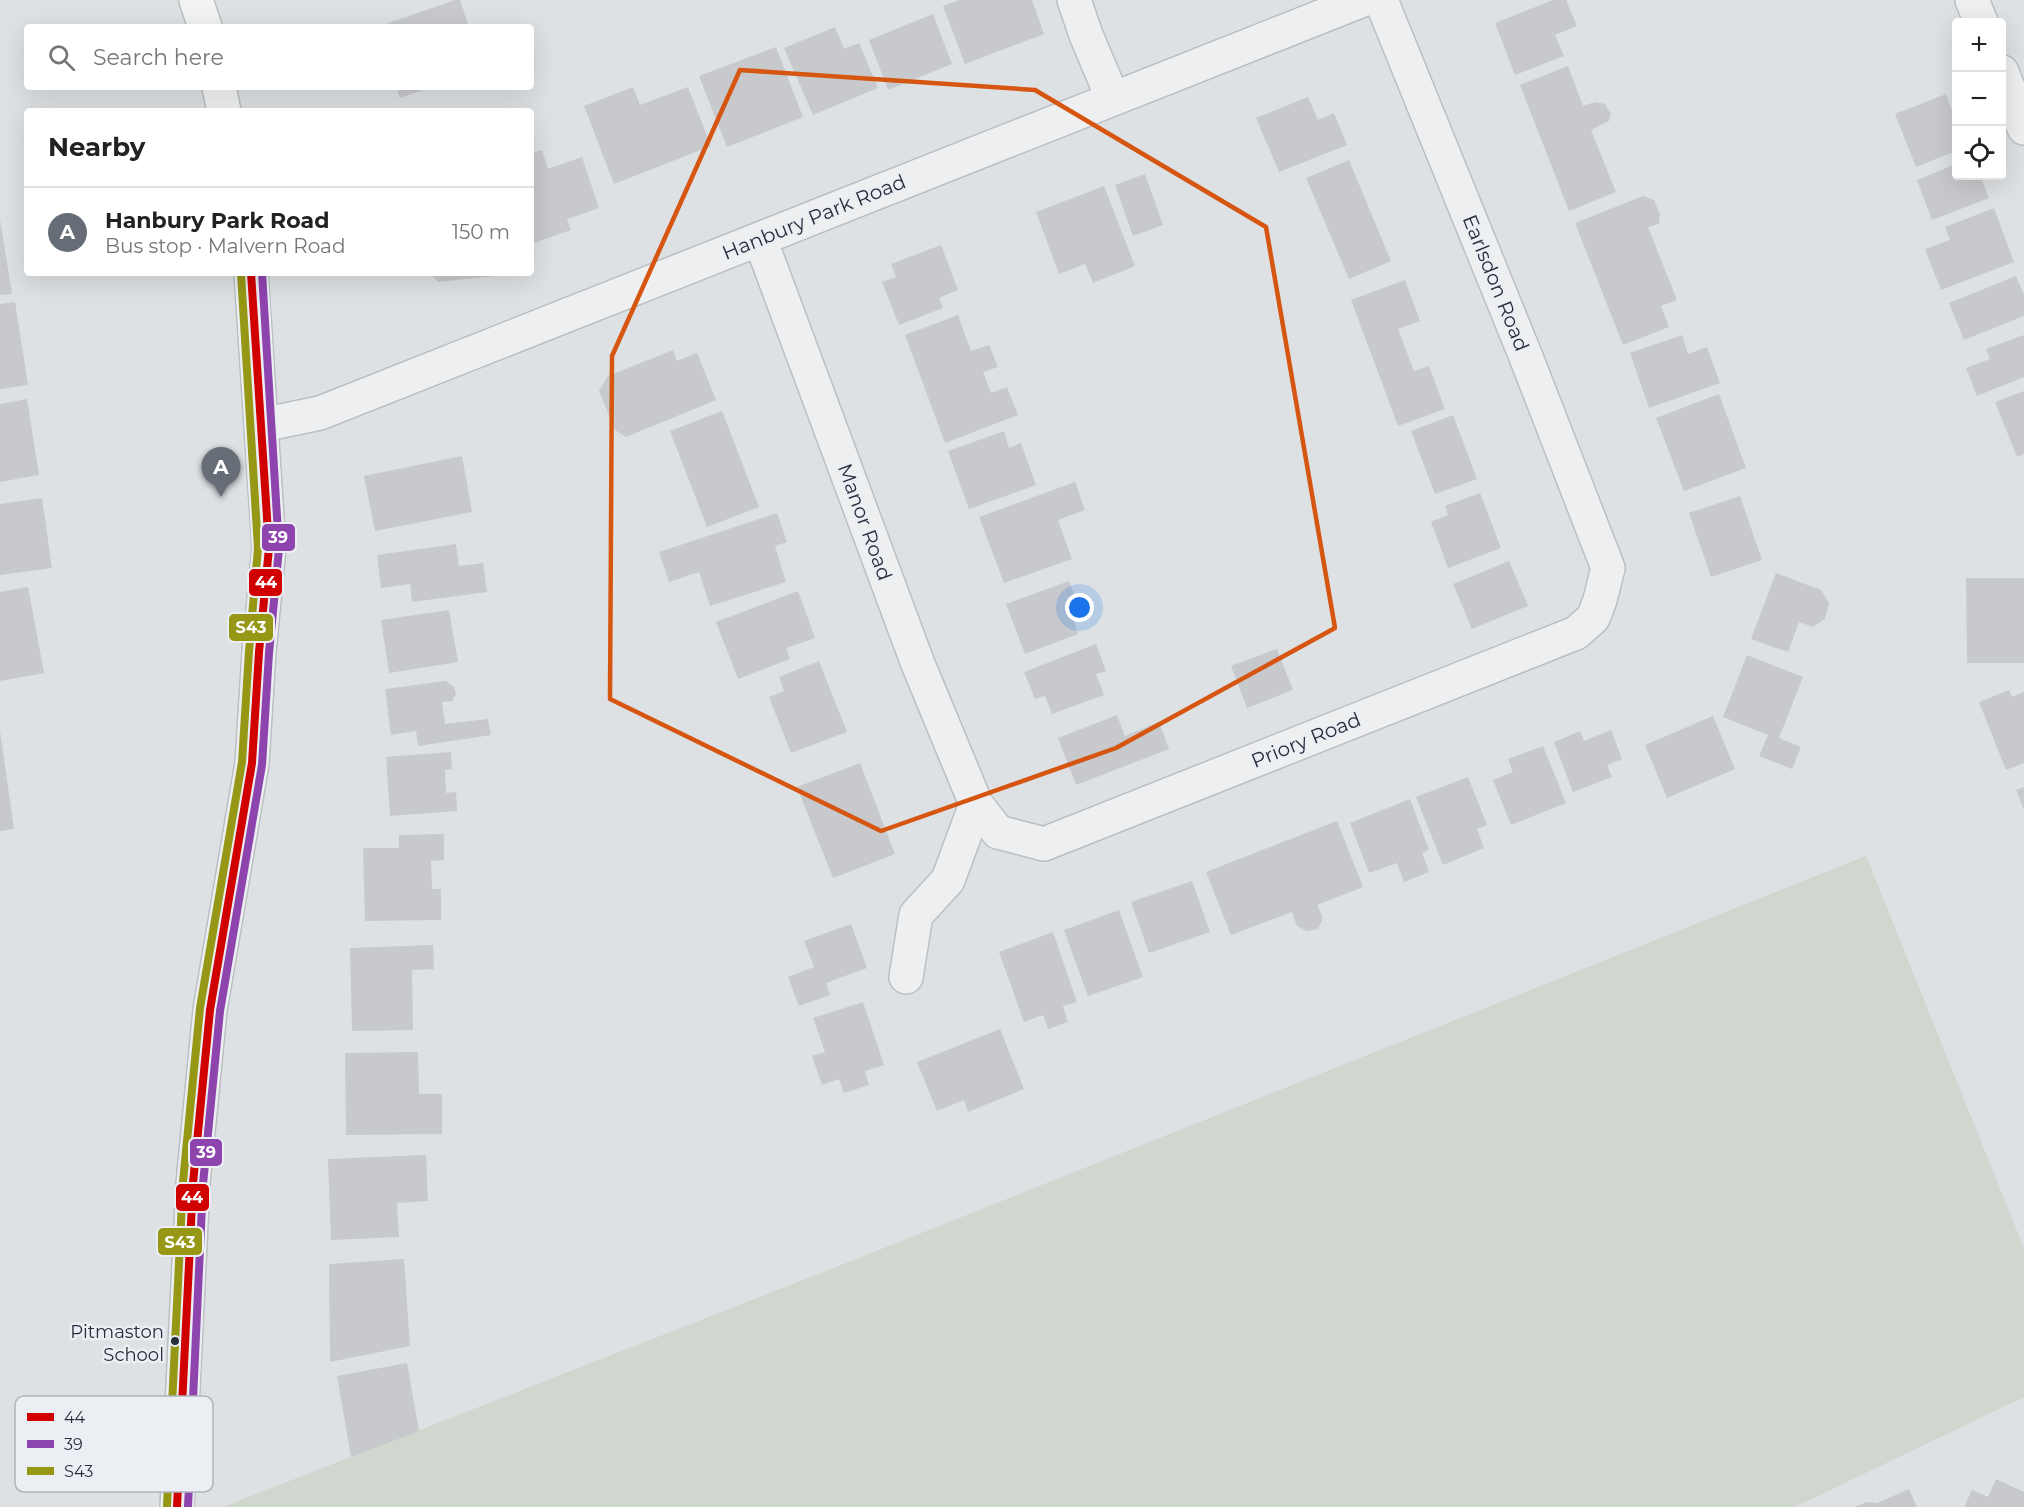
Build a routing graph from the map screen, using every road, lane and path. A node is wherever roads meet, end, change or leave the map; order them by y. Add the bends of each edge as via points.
1 (196, 0) edge
2 (1074, 0) edge
3 (1363, 0) edge
4 (1381, 0) edge
5 (1972, 0) edge
6 (1979, 18) edge
7 (204, 24) edge
8 (2006, 84) edge
9 (220, 90) edge
10 (1113, 99) junction
11 (223, 108) edge
12 (2024, 128) edge
13 (760, 239) junction
14 (251, 276) edge
15 (262, 425) junction
16 (1608, 568) joint
17 (976, 804) junction
18 (906, 977) dead end
19 (182, 1396) edge
20 (178, 1492) edge
21 (177, 1507) edge

1 - 7 main road
2 - 10 street
3 - 10 street, Hanbury Park Road
4 - 16 street, Earlsdon Road
5 - 6 street
8 - 12 street
9 - 11 main road
10 - 13 street, Hanbury Park Road
13 - 15 street, Hanbury Park Road via 320,413
13 - 17 street, Manor Road via 918,664
14 - 15 main road
15 - 19 main road via 269,548 252,763 210,1010 193,1183
16 - 17 street, Priory Road via 1593,618 1576,633 1044,844 998,831
17 - 18 street via 948,880 916,915
20 - 21 main road

